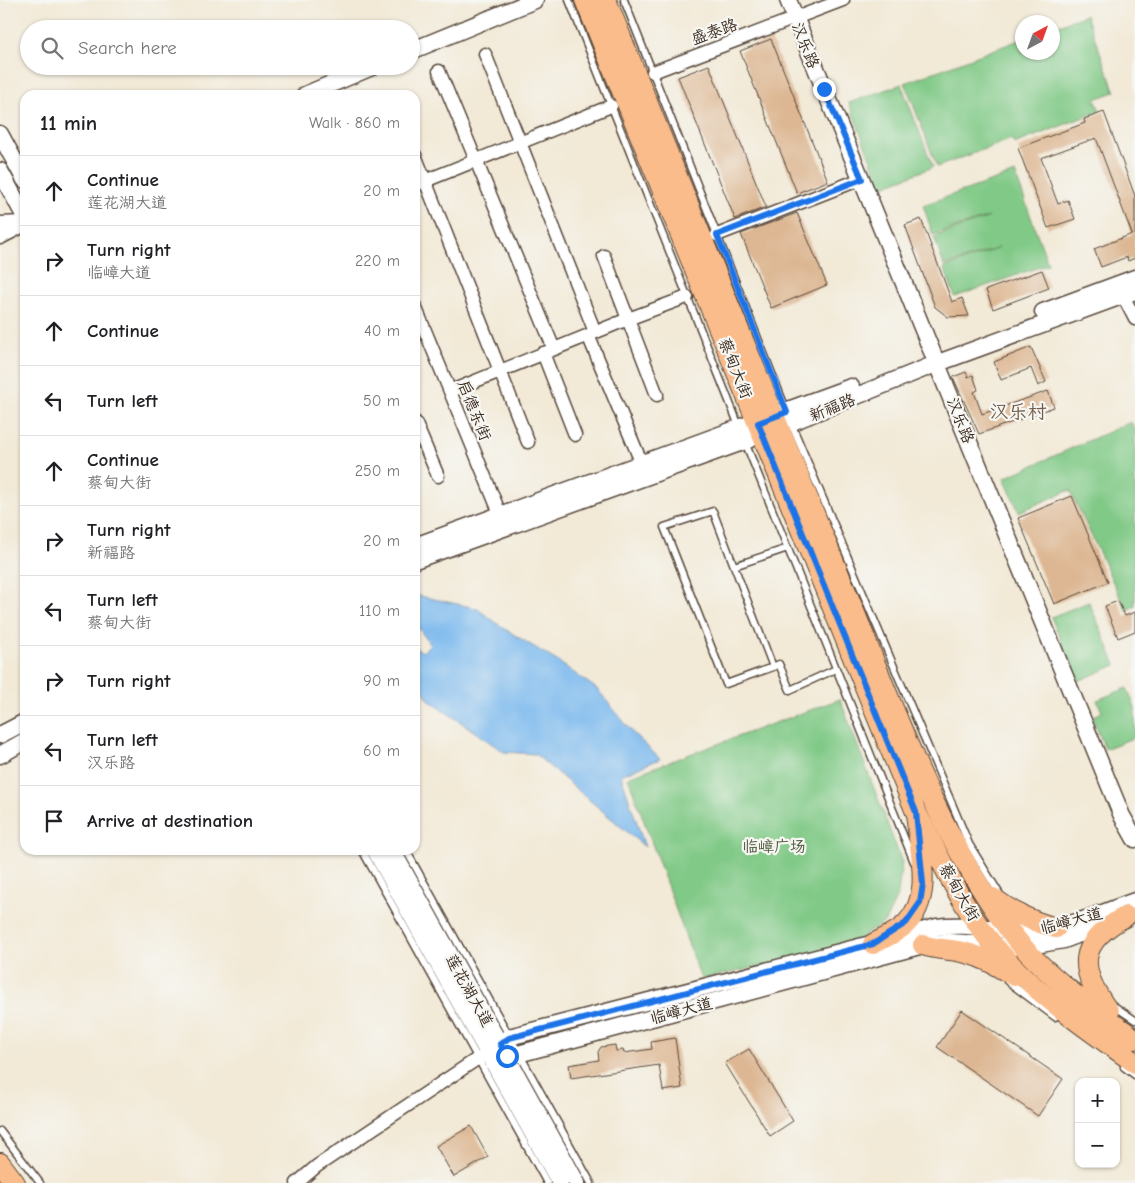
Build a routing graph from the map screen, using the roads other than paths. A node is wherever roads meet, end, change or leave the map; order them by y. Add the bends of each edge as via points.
1 (535, 0) edge
2 (569, 0) edge
3 (585, 0) edge
4 (606, 0) edge
5 (624, 0) edge
6 (788, 0) edge
7 (843, 0) edge
8 (795, 18) junction
9 (420, 47) edge
10 (486, 54) dead end
11 (439, 71) dead end
12 (653, 72) junction
13 (357, 75) edge
14 (329, 90) edge
15 (611, 106) junction
16 (0, 134) edge
17 (520, 143) junction
18 (477, 160) junction
19 (0, 171) edge
20 (20, 171) edge
21 (862, 179) junction
22 (420, 183) edge
23 (20, 209) edge
24 (20, 222) edge
25 (0, 223) edge
26 (20, 225) edge
27 (717, 235) junction
28 (0, 236) edge
29 (604, 256) dead end
30 (1135, 278) edge
31 (1125, 290) edge
32 (688, 297) junction
33 (420, 318) edge
34 (628, 319) junction
35 (1135, 319) edge
36 (592, 334) junction
37 (548, 351) junction
38 (936, 359) junction
39 (500, 371) junction
40 (449, 389) junction
41 (657, 395) dead end
42 (767, 426) junction
43 (420, 434) edge
44 (575, 435) dead end
45 (528, 442) dead end
46 (642, 464) junction
47 (438, 476) dead end
48 (503, 521) junction
49 (420, 545) edge
50 (788, 548) junction
51 (420, 558) edge
52 (734, 566) junction
53 (773, 667) junction
54 (836, 669) junction
55 (20, 725) edge
56 (0, 735) edge
57 (20, 744) edge
58 (0, 755) edge
59 (916, 812) junction
60 (1135, 839) edge
61 (365, 855) edge
62 (378, 855) edge
63 (395, 855) edge
64 (409, 855) edge
65 (923, 884) junction
66 (1132, 910) edge
67 (1010, 921) junction
68 (979, 926) junction
69 (1056, 928) joint
70 (873, 944) junction
71 (922, 945) junction
72 (995, 947) junction
73 (1023, 947) junction
74 (970, 954) junction
75 (1049, 1002) junction
76 (1064, 1023) dead end
77 (1130, 1030) edge
78 (508, 1048) junction
79 (482, 1057) junction
80 (1127, 1063) edge
81 (1135, 1075) edge
82 (0, 1131) edge
83 (0, 1163) edge
84 (15, 1183) edge
85 (40, 1183) edge
86 (297, 1183) edge
87 (547, 1183) edge
88 (560, 1183) edge
89 (578, 1183) edge
90 (591, 1183) edge

1 - 9 street
2 - 15 lane, 蔡甸大街
3 - 42 main road, 蔡甸大街
4 - 42 main road, 蔡甸大街
5 - 12 lane, 蔡甸大街
6 - 8 street, 汉乐路
7 - 8 street, 盛泰路
8 - 12 street, 盛泰路
8 - 21 street, 汉乐路
10 - 17 street
11 - 18 street
12 - 27 lane, 蔡甸大街
13 - 14 street
15 - 17 street
15 - 32 lane, 蔡甸大街
16 - 20 street
17 - 18 street
17 - 36 street
18 - 22 street
18 - 37 street
19 - 23 street
21 - 27 street
21 - 38 street, 汉乐路
22 - 39 street
24 - 25 street
26 - 28 street
27 - 42 lane, 蔡甸大街
29 - 34 street
30 - 31 street, 新福路
31 - 35 street
31 - 38 street, 新福路
32 - 34 street
32 - 42 lane, 蔡甸大街
33 - 40 street, 启德东街
34 - 36 street
34 - 41 street
36 - 37 street
36 - 46 street
37 - 39 street
37 - 44 street
38 - 42 street, 新福路
38 - 60 street, 汉乐路 via 1122,816
39 - 40 street
39 - 45 street
40 - 48 street, 启德东街
42 - 46 street, 新福路
42 - 48 street, 新福路
42 - 50 lane, 蔡甸大街
42 - 59 main road, 蔡甸大街
42 - 67 lane, 蔡甸大街 via 969,844
42 - 67 main road, 蔡甸大街 via 940,816 982,889
43 - 47 street
46 - 48 street, 新福路
48 - 49 street, 新福路
48 - 51 street, 新福路
50 - 52 lane
50 - 54 lane, 蔡甸大街
52 - 53 lane
52 - 53 lane via 713,511 664,527 726,684
53 - 54 lane via 779,664 790,690
54 - 65 lane, 蔡甸大街
55 - 56 street
57 - 58 street
59 - 65 main road
59 - 68 main road, 蔡甸大街
61 - 79 lane, 莲花湖大道
62 - 79 street, 莲花湖大道
63 - 78 street, 莲花湖大道
64 - 78 lane, 莲花湖大道
65 - 70 main road via 920,903 906,923
66 - 69 street, 临嶂大道
66 - 73 street, 临嶂大道 via 1064,940
66 - 77 main road via 1107,926 1091,943 1087,958 1087,974 1094,992
67 - 68 street, 临嶂大道
67 - 69 main road via 1030,921
67 - 73 main road, 蔡甸大街
68 - 70 street, 临嶂大道 via 937,927
68 - 72 main road, 蔡甸大街
70 - 78 street, 临嶂大道
71 - 72 street, 临嶂大道 via 949,942
71 - 74 main road
71 - 78 street, 临嶂大道
72 - 73 street, 临嶂大道
72 - 75 main road, 蔡甸大街
73 - 77 main road, 蔡甸大街 via 1044,968
74 - 75 main road via 994,964
74 - 76 lane
75 - 80 main road, 蔡甸大街
78 - 79 street, 临嶂大道
78 - 89 street, 莲花湖大道
78 - 90 lane, 莲花湖大道
79 - 86 street via 317,1166
79 - 87 lane, 莲花湖大道
79 - 88 street, 莲花湖大道
80 - 81 lane
82 - 85 lane
83 - 84 main road

